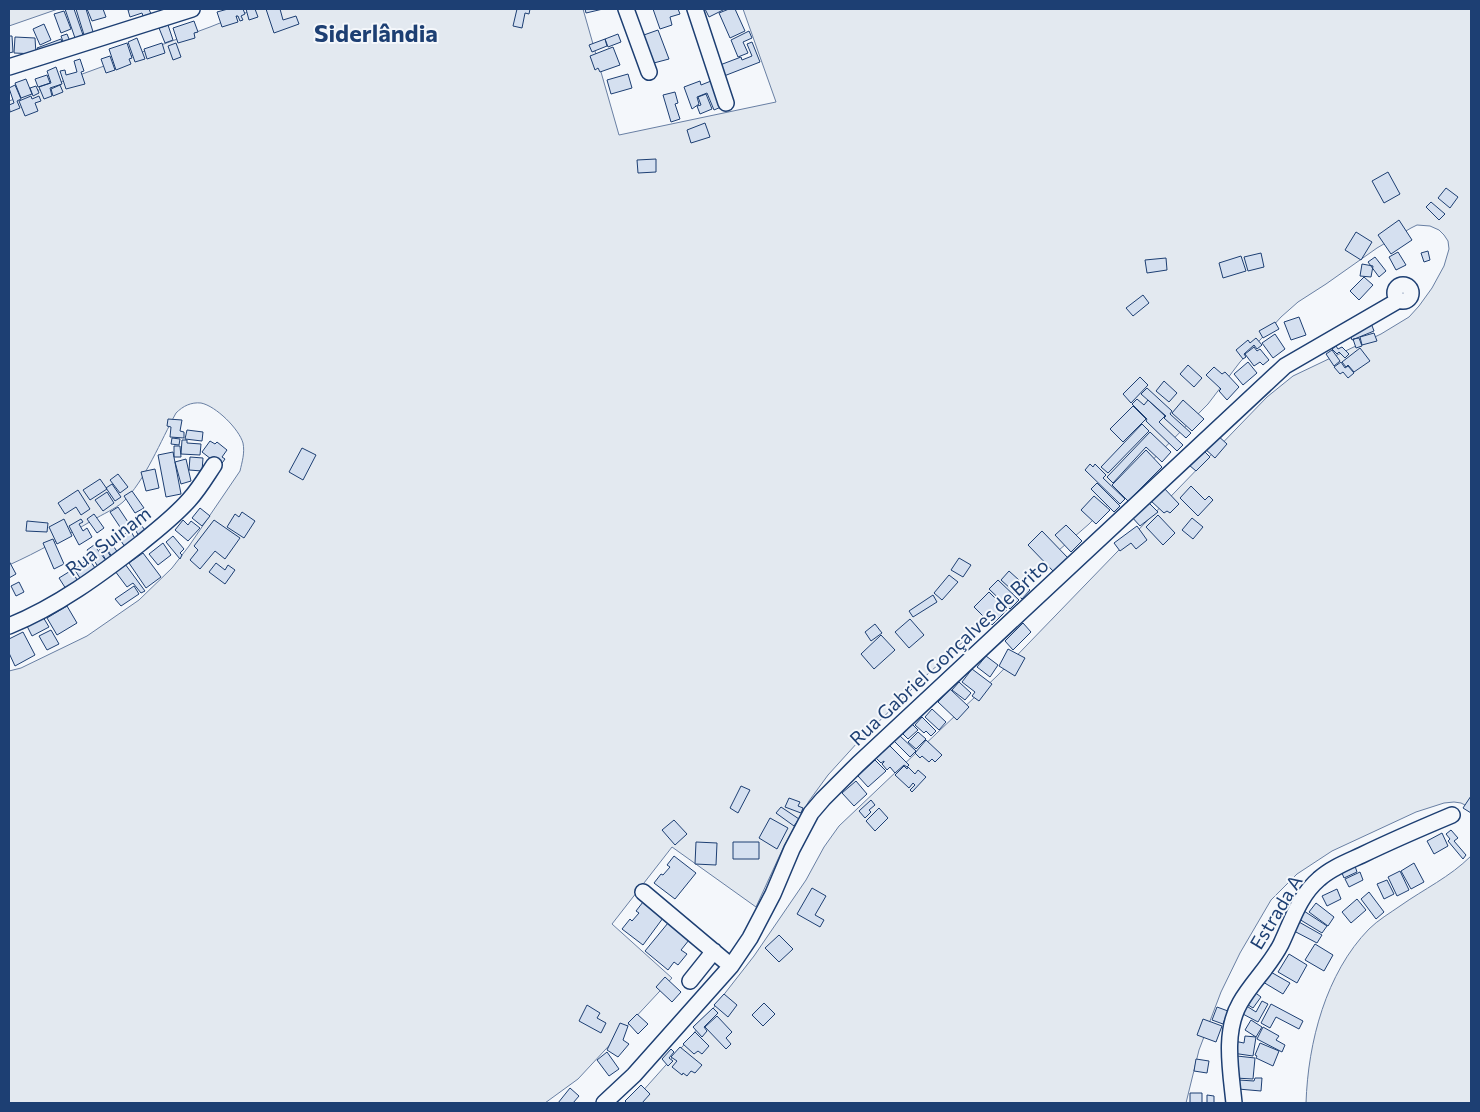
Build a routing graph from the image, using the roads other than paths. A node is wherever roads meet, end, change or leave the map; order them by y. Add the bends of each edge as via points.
1 (192, 9) edge
2 (626, 9) edge
3 (695, 9) edge
4 (9, 67) edge
5 (649, 72) dead end
6 (726, 103) dead end
7 (1398, 300) dead end
8 (214, 465) dead end
9 (9, 626) edge
10 (1452, 815) dead end
11 (643, 892) dead end
12 (714, 951) junction
13 (732, 966) junction
14 (690, 981) dead end
15 (604, 1103) edge
16 (1234, 1103) edge

1 - 4 street
2 - 5 street
3 - 6 street
7 - 13 street, Rua Gabriel Gonçalves de Brito via 1285,366 830,792 801,829 773,894
8 - 9 street, Rua Suinam via 174,516 118,561 72,593
10 - 16 street, Estrada A via 1331,870 1305,894 1280,945 1239,1004 1233,1020 1229,1046
11 - 12 street
12 - 13 street
12 - 14 street
13 - 15 street, Rua Gabriel Gonçalves de Brito via 634,1075

